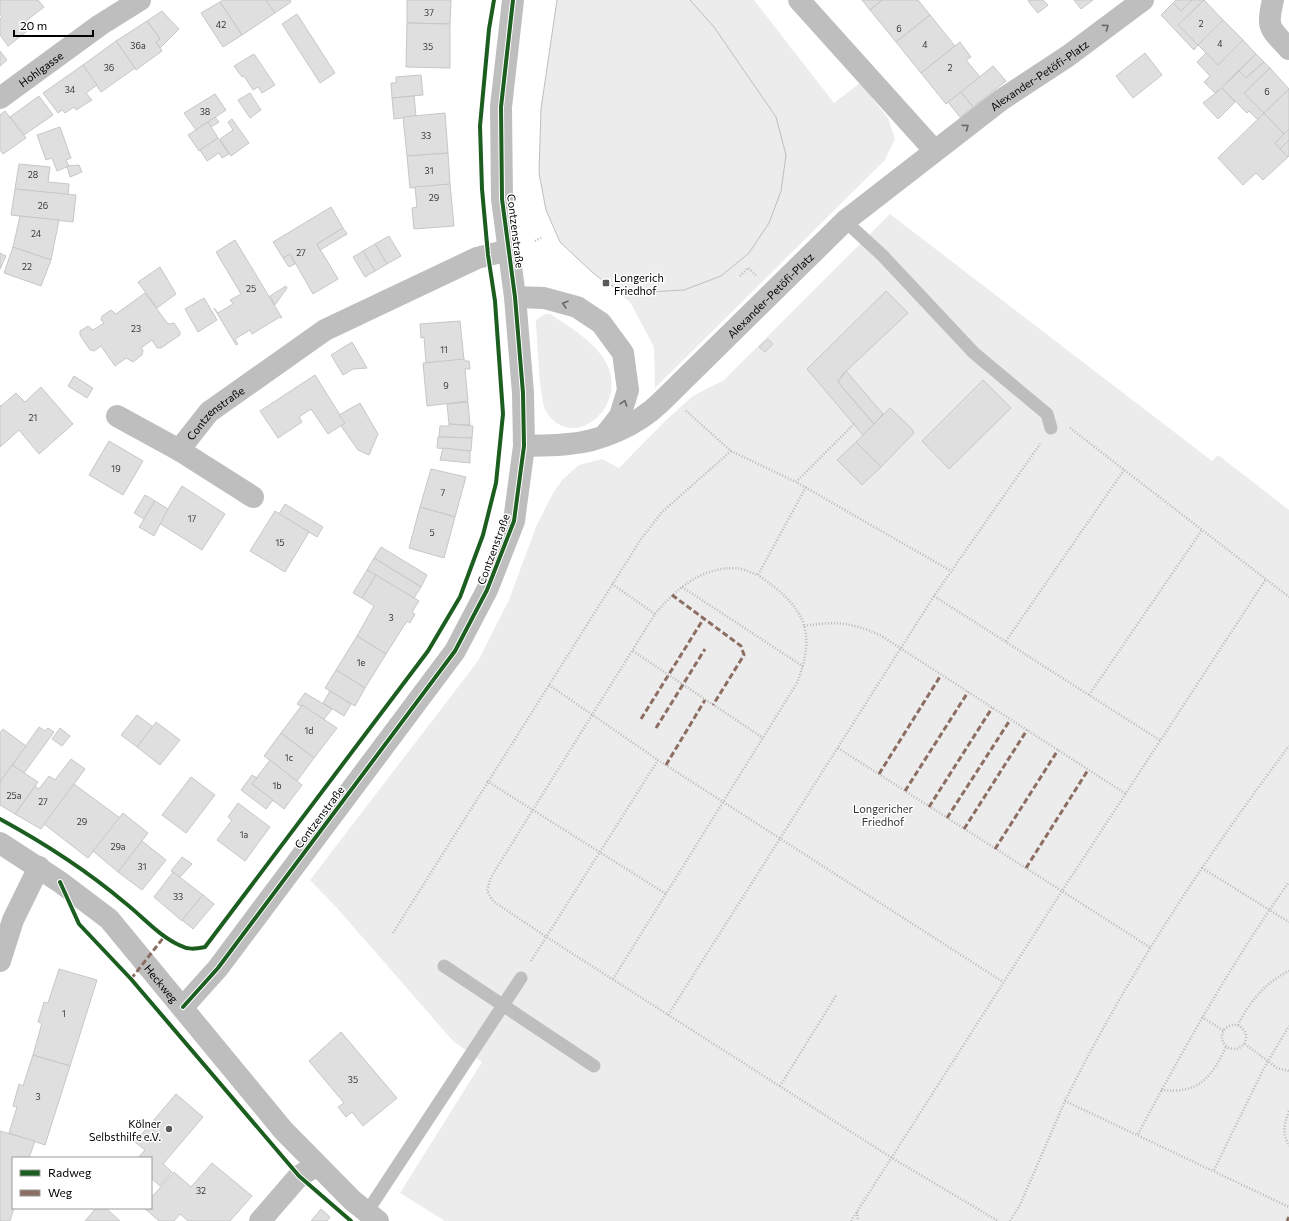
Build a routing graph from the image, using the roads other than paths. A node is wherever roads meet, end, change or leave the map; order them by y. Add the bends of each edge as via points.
1 (140, 0) edge
2 (513, 0) edge
3 (799, 0) edge
4 (1143, 0) edge
5 (1273, 0) edge
6 (1289, 49) edge
7 (0, 98) edge
8 (934, 150) junction
9 (845, 221) junction
10 (509, 250) junction
11 (515, 297) junction
12 (117, 416) dead end
13 (1051, 428) road end
14 (604, 436) junction
15 (524, 446) junction
16 (178, 450) junction
17 (253, 497) dead end
18 (0, 843) edge
19 (39, 867) junction
20 (0, 961) edge
21 (444, 966) dead end
22 (521, 978) road end
23 (503, 1005) junction
24 (183, 1007) junction
25 (594, 1066) dead end
26 (316, 1166) junction
27 (372, 1217) edge
28 (266, 1219) edge

1 - 7 street, Hohlgasse via 100,25
2 - 10 street, Contzenstraße via 501,107 502,199
3 - 8 street
8 -> 4 street, Alexander-Petöfi-Platz
5 - 6 street via 1269,18 1270,28
8 - 9 street, Alexander-Petöfi-Platz
9 - 13 lane via 882,255 974,353 1047,414
9 - 14 street, Alexander-Petöfi-Platz via 668,396 641,418
10 - 11 street, Contzenstraße
10 - 16 street, Contzenstraße via 477,258 325,330 209,412
14 -> 11 street via 620,416 628,390 623,354 601,323 577,308 544,298
11 - 15 street, Contzenstraße via 523,393
12 - 16 street, Contzenstraße
14 - 15 street, Alexander-Petöfi-Platz via 569,444
15 - 24 street, Contzenstraße via 514,521 487,590 455,651 218,968
16 - 17 street, Contzenstraße
18 - 19 street, Heckweg
19 - 20 street via 13,920
19 - 24 street, Heckweg via 109,918
21 - 23 lane
22 - 23 lane
23 - 25 lane
23 - 27 lane
24 - 26 street, Heckweg via 248,1089
26 - 27 street, Heckweg
26 - 28 street via 299,1176

